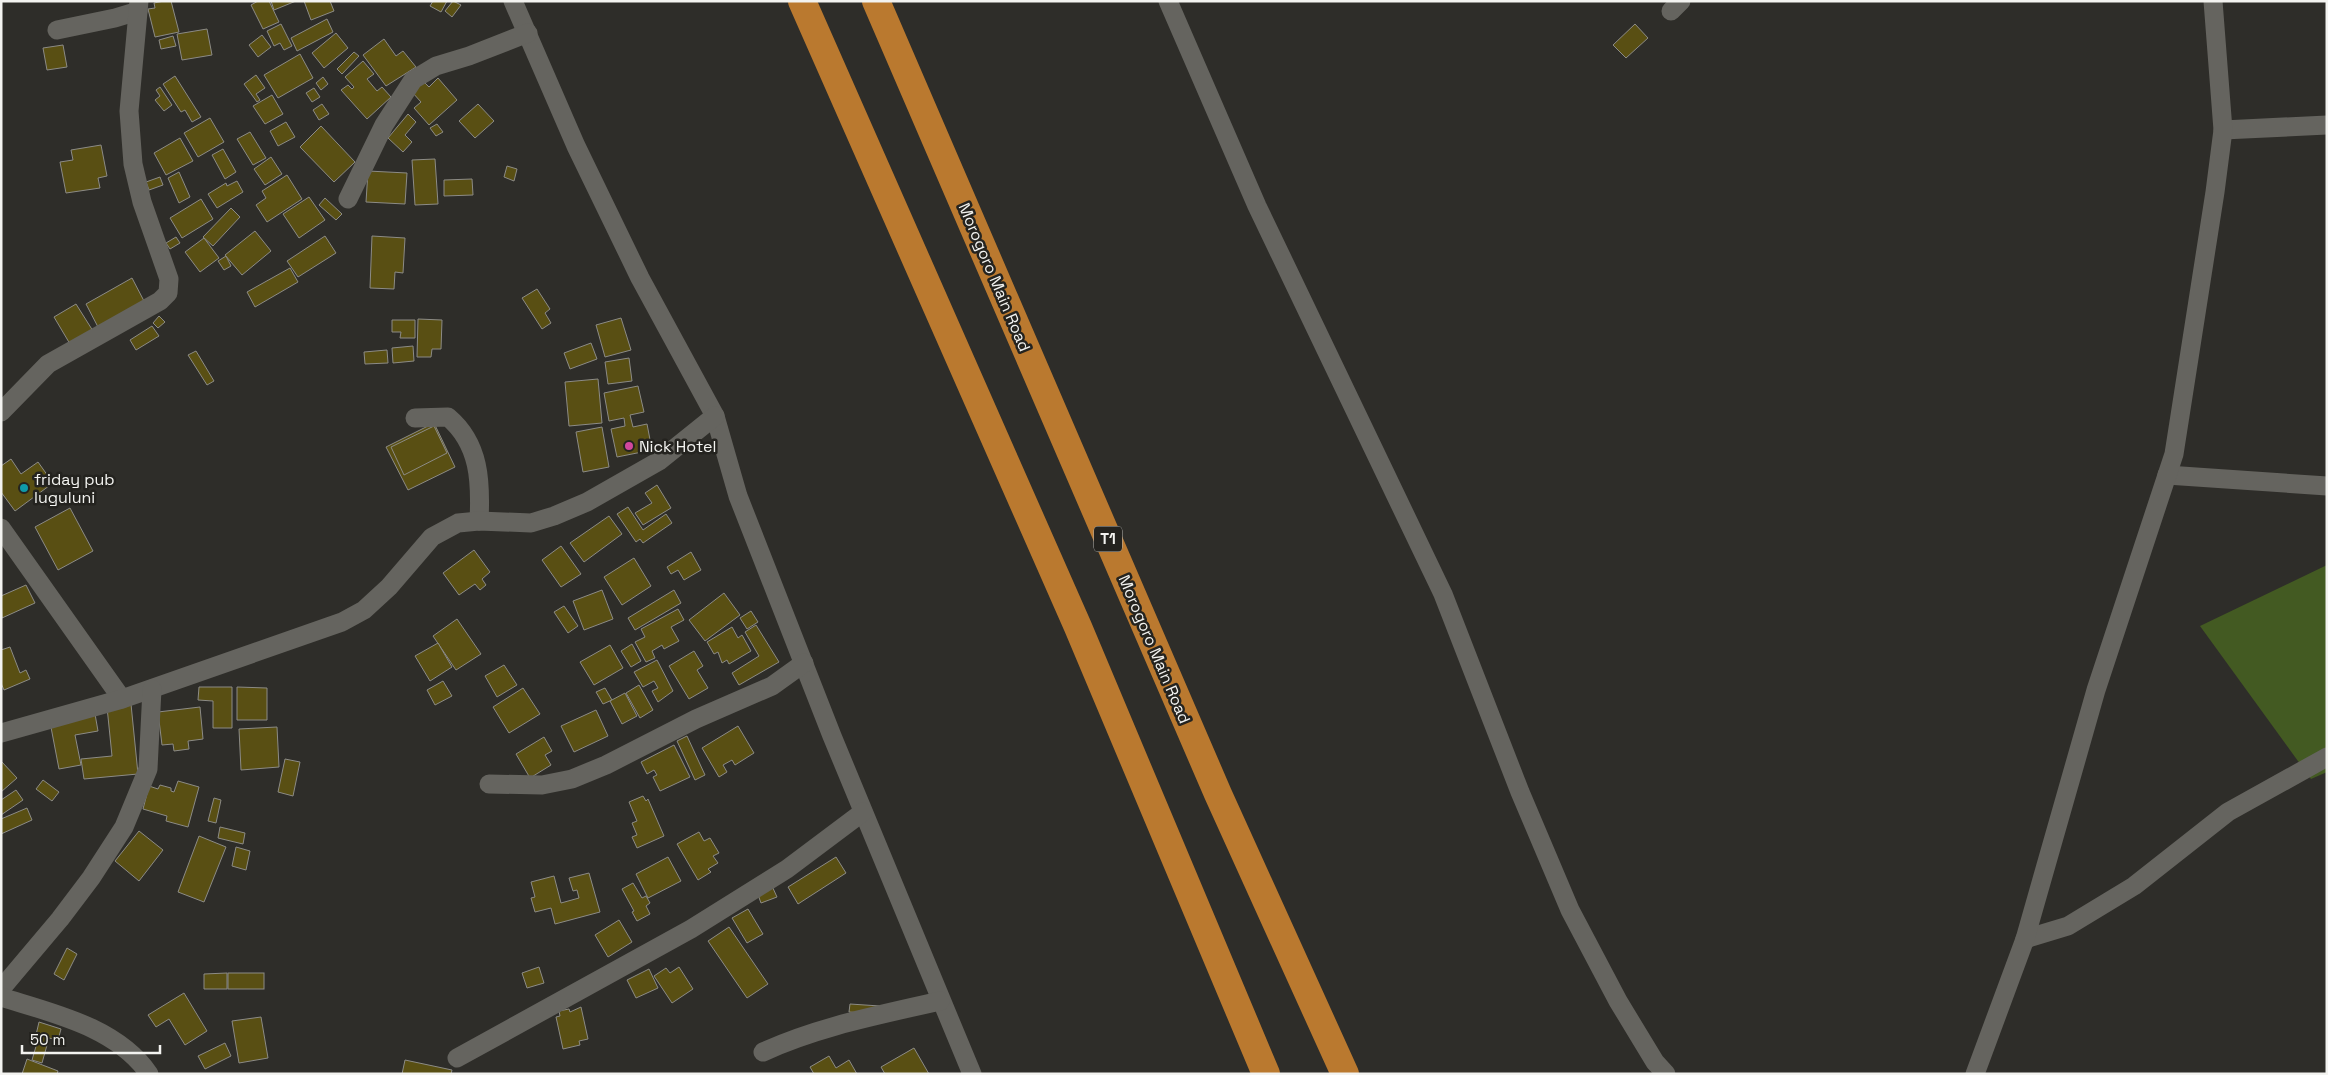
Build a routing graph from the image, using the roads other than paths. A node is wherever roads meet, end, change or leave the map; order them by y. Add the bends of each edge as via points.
1 (513, 1) edge
2 (802, 1) edge
3 (876, 1) edge
4 (1168, 1) edge
5 (2213, 1) edge
6 (138, 6) edge
7 (57, 30) dead end
8 (528, 33) junction
9 (2327, 125) edge
10 (2223, 130) junction
11 (348, 199) dead end
12 (1, 412) edge
13 (714, 416) junction
14 (415, 418) dead end
15 (2167, 475) junction
16 (2327, 486) edge
17 (479, 521) junction
18 (1, 528) edge
19 (804, 663) junction
20 (152, 689) junction
21 (122, 699) junction
22 (1, 733) edge
23 (2327, 757) edge
24 (489, 784) dead end
25 (863, 812) junction
26 (2025, 939) junction
27 (1, 989) edge
28 (1, 997) edge
29 (940, 1002) junction
30 (763, 1052) dead end
31 (457, 1058) dead end
32 (148, 1074) edge
33 (972, 1074) edge
34 (1266, 1074) edge
35 (1345, 1074) edge
36 (1666, 1074) edge
37 (1975, 1074) edge

1 - 8 street
2 - 34 highway via 1078,627
3 - 35 highway, Morogoro Main Road / T1 via 1218,794
4 - 36 street via 1277,249 1443,594 1570,910 1618,1001 1654,1062
5 - 10 street
6 - 7 street via 115,18
6 - 12 street via 129,112 133,164 142,202 169,279 168,293 160,301 48,364
8 - 11 street via 436,66 413,80 384,125
8 - 13 street via 576,146 640,278
9 - 10 street
10 - 15 street via 2174,454
13 - 17 street via 659,462 570,509 531,523
13 - 19 street via 738,496
14 - 17 street via 448,417 472,447 479,472
15 - 16 street
15 - 26 street via 2096,690
17 - 20 street via 458,523 432,537 389,587 364,610 342,622
18 - 21 street
19 - 24 street via 772,686 572,779 542,785
19 - 25 street
20 - 21 street
20 - 27 street via 148,769 124,827 60,919
21 - 22 street
23 - 26 street via 2228,812 2126,891 2068,926
25 - 29 street
25 - 31 street via 787,868 691,929
26 - 37 street
28 - 32 street via 75,1020 120,1044
29 - 30 street via 820,1029
29 - 33 street

